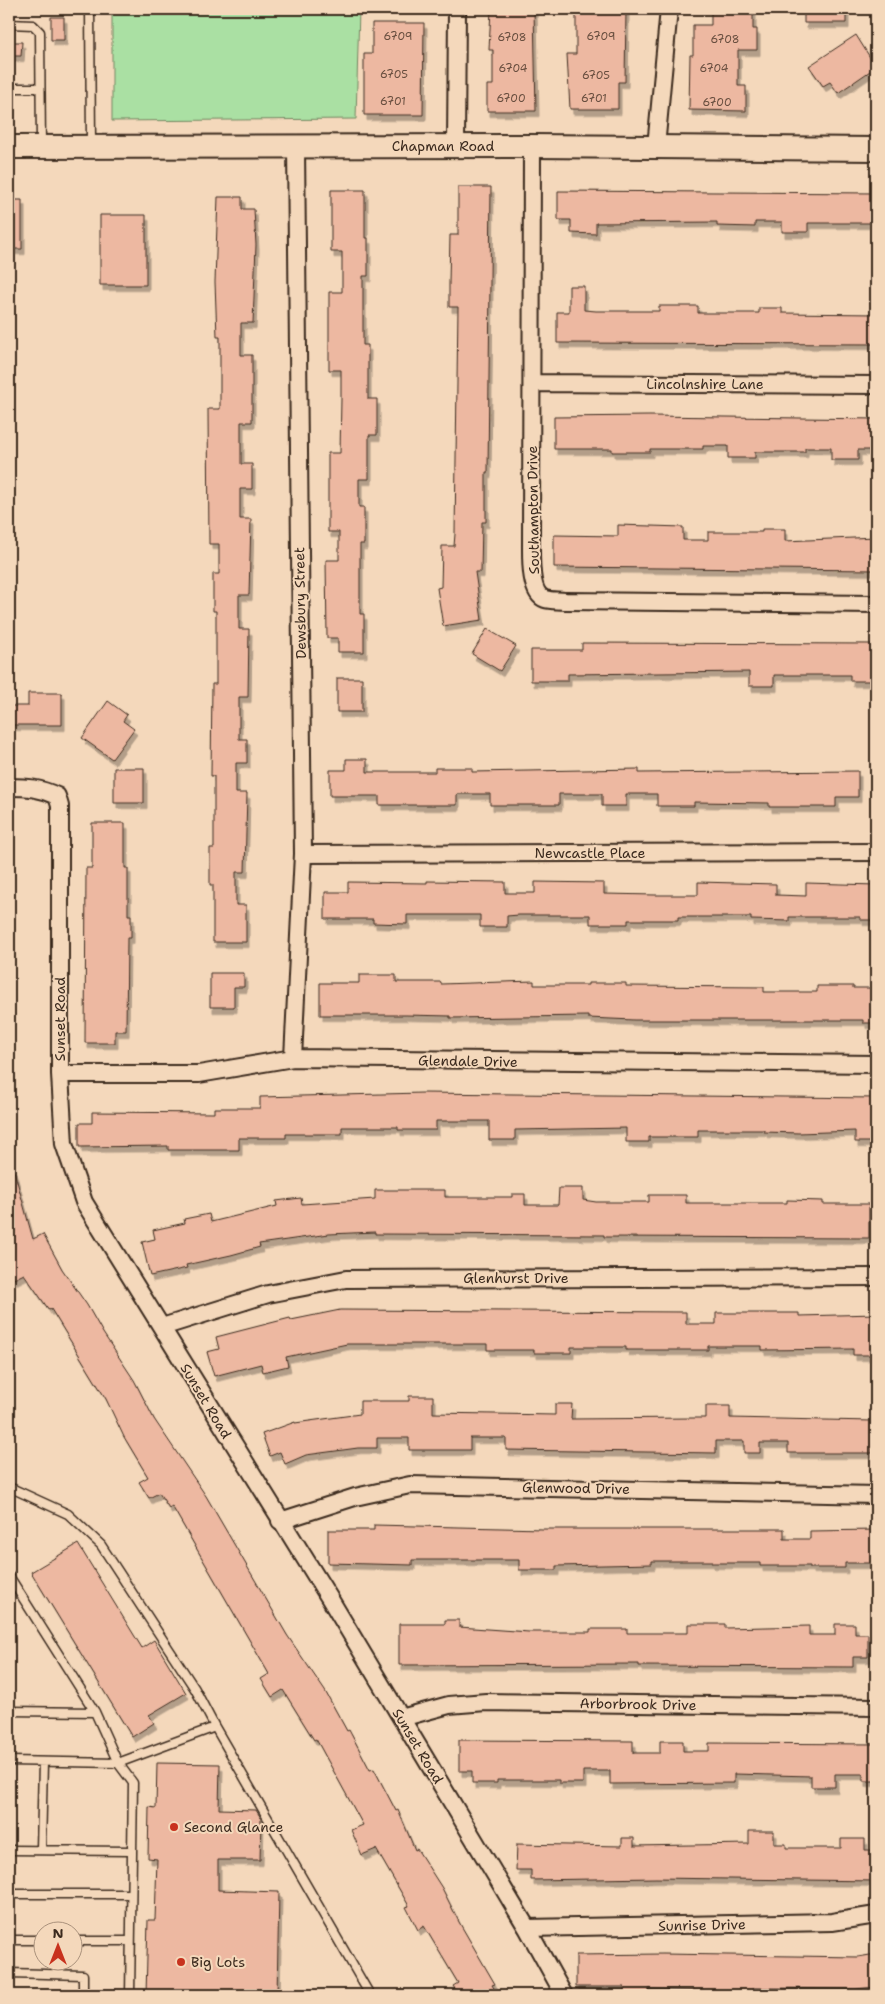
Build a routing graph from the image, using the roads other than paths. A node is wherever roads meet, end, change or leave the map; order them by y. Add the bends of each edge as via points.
1 (90, 9) edge
2 (457, 9) edge
3 (669, 9) edge
4 (9, 24) edge
5 (9, 88) edge
6 (40, 88) junction
7 (40, 146) junction
8 (456, 146) junction
9 (532, 146) junction
10 (9, 147) edge
11 (91, 147) junction
12 (296, 147) junction
13 (656, 147) junction
14 (876, 148) edge
15 (533, 383) junction
16 (876, 385) edge
17 (876, 604) edge
18 (9, 787) edge
19 (876, 852) edge
20 (303, 854) junction
21 (293, 1058) junction
22 (876, 1064) edge
23 (60, 1074) junction
24 (876, 1278) edge
25 (162, 1327) junction
26 (9, 1487) edge
27 (876, 1495) edge
28 (280, 1521) junction
29 (9, 1576) edge
30 (876, 1707) edge
31 (9, 1711) edge
32 (95, 1712) junction
33 (401, 1718) junction
34 (215, 1727) junction
35 (9, 1761) edge
36 (43, 1762) junction
37 (118, 1763) junction
38 (9, 1850) edge
39 (41, 1850) junction
40 (131, 1851) junction
41 (9, 1894) edge
42 (130, 1894) junction
43 (876, 1915) edge
44 (527, 1928) junction
45 (9, 1940) edge
46 (32, 1940) edge
47 (82, 1941) edge
48 (129, 1941) junction
49 (9, 1973) edge
50 (83, 1995) edge
51 (130, 1995) edge
52 (370, 1995) edge
53 (564, 1995) edge

1 - 11 lane
2 - 8 street
3 - 13 street
4 - 6 lane via 33,25 40,32
5 - 6 lane
6 - 7 lane
7 - 10 street, Chapman Road
7 - 11 street, Chapman Road
8 - 9 street, Chapman Road
8 - 12 street, Chapman Road
9 - 13 street, Chapman Road
9 - 15 street, Southampton Drive
11 - 12 street, Chapman Road
12 - 20 street, Dewsbury Street
13 - 14 street, Chapman Road
15 - 16 street, Lincolnshire Lane
15 - 17 street, Southampton Drive via 532,576 538,594 544,599
18 - 23 street, Sunset Road via 44,790 57,796 60,806
19 - 20 street, Newcastle Place
20 - 21 street, Dewsbury Street
21 - 22 street, Glendale Drive
21 - 23 street, Glendale Drive via 199,1074
23 - 25 street, Sunset Road via 64,1144 84,1202
24 - 25 street, Glenhurst Drive via 346,1278 268,1294
25 - 28 street, Sunset Road
26 - 34 lane via 68,1514 101,1544 195,1689
27 - 28 street, Glenwood Drive via 410,1485 355,1496
28 - 33 street, Sunset Road
29 - 32 lane
30 - 33 street, Arborbrook Drive via 486,1702 449,1705
31 - 32 lane
32 - 37 lane
33 - 44 street, Sunset Road
34 - 37 lane
34 - 52 lane
35 - 36 lane
36 - 37 lane
36 - 39 lane
37 - 40 lane via 133,1783
38 - 39 lane
39 - 40 lane
40 - 42 lane
41 - 42 lane
42 - 48 lane
43 - 44 street, Sunrise Drive via 832,1922
44 - 53 street, Sunset Road
45 - 46 lane
47 - 48 lane
48 - 51 lane
49 - 50 lane via 83,1975

